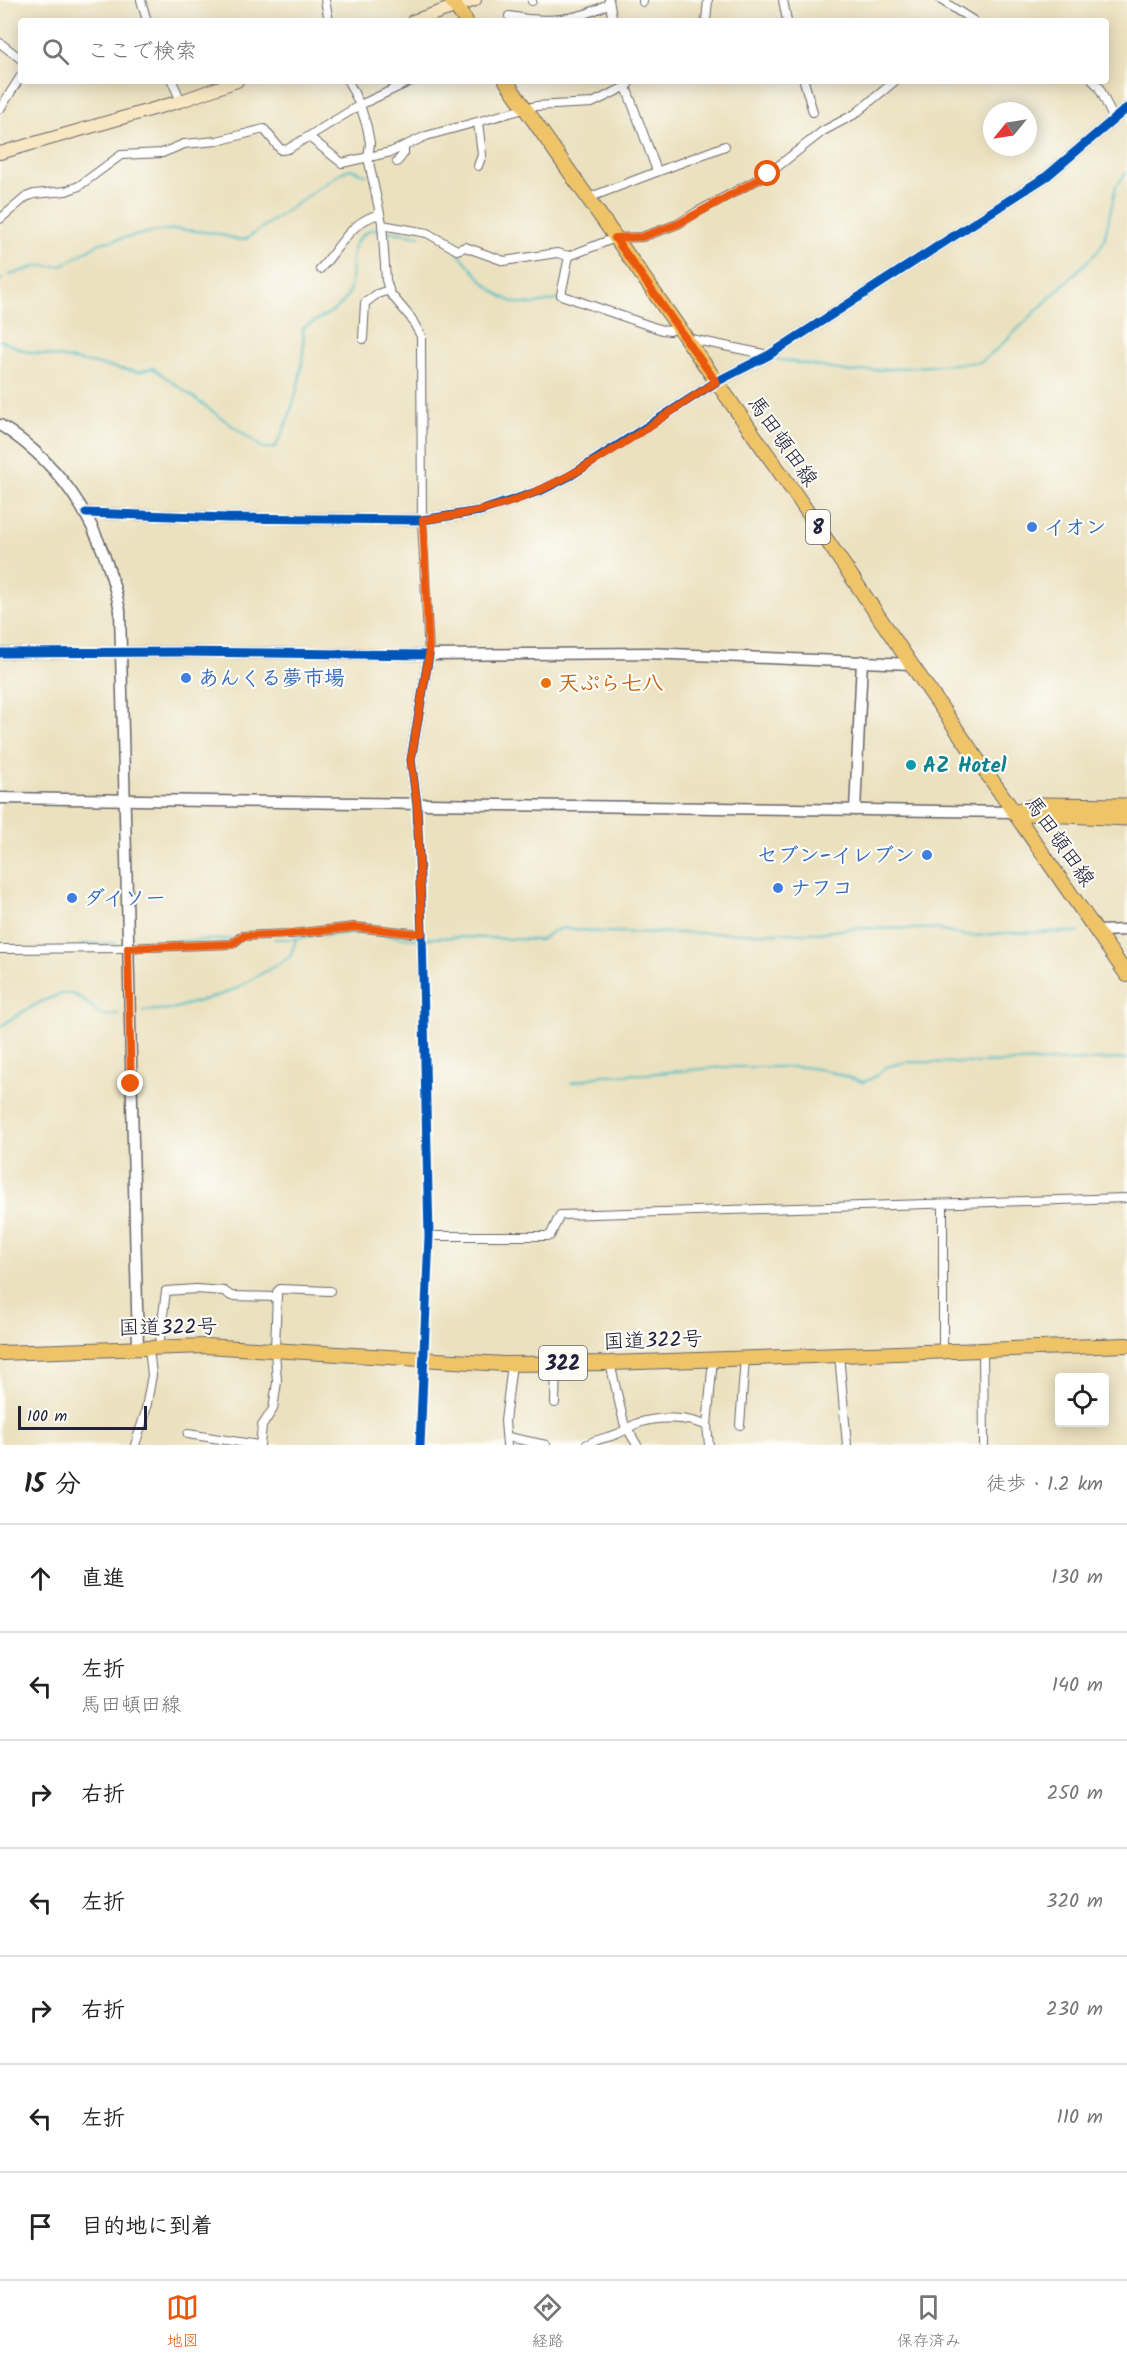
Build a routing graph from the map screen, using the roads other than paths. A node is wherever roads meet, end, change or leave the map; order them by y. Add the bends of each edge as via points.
1 (141, 0) edge
2 (325, 0) edge
3 (475, 0) edge
4 (708, 0) edge
5 (783, 0) edge
6 (941, 0) edge
7 (609, 1) edge
8 (454, 4) edge
9 (509, 16) dead end
10 (146, 18) edge
11 (328, 18) edge
12 (420, 18) edge
13 (464, 18) edge
14 (518, 18) edge
15 (554, 18) edge
16 (612, 18) edge
17 (706, 18) edge
18 (787, 18) edge
19 (969, 18) edge
20 (0, 43) edge
21 (18, 57) edge
22 (18, 81) edge
23 (173, 84) edge
24 (228, 84) edge
25 (350, 84) edge
26 (405, 84) edge
27 (508, 84) edge
28 (628, 84) edge
29 (805, 84) edge
30 (891, 84) edge
31 (1096, 84) edge
32 (181, 100) junction
33 (360, 105) junction
34 (1127, 108) edge
35 (0, 109) edge
36 (525, 109) junction
37 (813, 112) dead end
38 (1114, 120) junction
39 (478, 122) junction
40 (309, 137) junction
41 (404, 146) junction
42 (725, 146) dead end
43 (0, 152) edge
44 (368, 158) junction
45 (397, 162) dead end
46 (478, 166) dead end
47 (657, 171) junction
48 (588, 198) junction
49 (380, 214) junction
50 (0, 219) edge
51 (382, 228) junction
52 (615, 238) junction
53 (569, 256) junction
54 (320, 268) dead end
55 (389, 290) junction
56 (682, 333) junction
57 (363, 339) dead end
58 (769, 356) junction
59 (716, 382) junction
60 (0, 425) edge
61 (86, 513) junction
62 (423, 520) junction
63 (0, 653) edge
64 (122, 653) junction
65 (429, 655) junction
66 (862, 661) junction
67 (911, 664) junction
68 (0, 798) edge
69 (126, 800) junction
70 (417, 805) junction
71 (1127, 807) edge
72 (855, 810) junction
73 (1015, 812) junction
74 (1127, 818) edge
75 (1127, 930) edge
76 (1098, 931) junction
77 (422, 937) junction
78 (0, 948) edge
79 (128, 948) junction
80 (1127, 975) edge
81 (1127, 1198) edge
82 (943, 1204) junction
83 (429, 1236) junction
84 (330, 1291) dead end
85 (277, 1297) junction
86 (1127, 1339) edge
87 (1127, 1345) edge
88 (149, 1348) junction
89 (275, 1350) junction
90 (983, 1350) junction
91 (943, 1351) junction
92 (0, 1353) edge
93 (839, 1354) junction
94 (423, 1358) junction
95 (745, 1358) junction
96 (713, 1359) junction
97 (556, 1363) junction
98 (610, 1363) junction
99 (512, 1364) junction
100 (555, 1403) dead end
101 (740, 1425) dead end
102 (707, 1426) junction
103 (628, 1429) junction
104 (188, 1434) dead end
105 (507, 1441) edge
106 (135, 1445) edge
107 (259, 1445) edge
108 (420, 1445) edge
109 (546, 1445) edge
110 (586, 1445) edge
111 (637, 1445) edge
112 (709, 1445) edge
113 (847, 1445) edge
114 (984, 1445) edge

1 - 10 street
2 - 11 street
3 - 8 main road
4 - 17 street
5 - 18 street
6 - 19 street
7 - 15 street via 592,11
7 - 16 street
8 - 12 main road
8 - 13 main road
9 - 14 street
20 - 21 street
22 - 35 street
23 - 32 street
24 - 32 main road
25 - 33 street
26 - 33 street
27 - 36 main road, 馬田頓田線 / 8
28 - 36 street via 592,103
28 - 47 street
29 - 37 street
30 - 52 street via 768,174 678,224 642,237
31 - 38 street
32 - 43 main road
33 - 40 street
33 - 44 street via 370,143
34 - 38 street
36 - 39 street
36 - 48 main road, 馬田頓田線 / 8
38 - 58 street via 1047,176
39 - 41 street
39 - 46 street via 482,155
40 - 44 street via 342,163
40 - 50 street via 281,150 264,129 217,141 184,144 162,153 127,153 79,186 26,197
41 - 44 street
41 - 45 street
42 - 47 street
44 - 49 street
47 - 48 street
48 - 52 main road, 馬田頓田線 / 8
49 - 51 street
49 - 54 street via 367,217 356,226
51 - 53 street via 427,233 457,250 465,247 504,261 557,253
51 - 55 street
52 - 53 street
52 - 56 main road, 馬田頓田線 / 8
53 - 56 street via 561,295 662,330
55 - 57 street via 365,303
55 - 62 street via 420,336
56 - 58 street
56 - 59 main road, 馬田頓田線 / 8
58 - 59 street
59 - 62 street via 542,490 480,511
59 - 67 main road, 馬田頓田線 / 8
60 - 61 street via 41,456
61 - 62 street
61 - 64 street via 113,578 120,610
62 - 65 street
63 - 64 street
64 - 65 street
64 - 69 street
65 - 66 street via 648,653
65 - 70 street via 411,760
66 - 67 street
66 - 72 street
67 - 73 main road, 馬田頓田線 / 8
68 - 69 street
69 - 70 street
69 - 79 street
70 - 72 street
70 - 77 street
71 - 73 highway via 1039,805
72 - 73 street
73 - 74 highway
73 - 76 main road, 馬田頓田線 / 8
75 - 76 street
76 - 80 main road, 馬田頓田線 / 8
77 - 79 street via 355,927 243,936 232,944
77 - 83 street
78 - 79 street
79 - 88 street
81 - 82 street
82 - 83 street via 560,1215 550,1236
82 - 91 street
83 - 94 street
84 - 85 street via 280,1289
85 - 88 street via 231,1296 224,1291 196,1289 166,1291
85 - 89 street
86 - 87 street
87 - 90 main road, 国道322号 / 322
88 - 89 main road, 国道322号 / 322
88 - 92 main road, 国道322号 / 322
88 - 106 street via 152,1375
89 - 94 main road, 国道322号 / 322
89 - 107 street via 277,1382 273,1409 262,1426
90 - 91 main road, 国道322号 / 322
90 - 114 street
91 - 93 main road, 国道322号 / 322
93 - 95 main road, 国道322号 / 322
93 - 113 street
94 - 99 main road, 国道322号 / 322
94 - 108 street
95 - 96 main road, 国道322号 / 322
95 - 101 street
96 - 98 main road, 国道322号 / 322
96 - 102 street
97 - 98 main road, 国道322号 / 322
97 - 99 main road, 国道322号 / 322
97 - 100 street
98 - 103 street
99 - 105 street via 504,1421
102 - 103 street via 689,1420 655,1420
102 - 112 street
103 - 110 street
103 - 111 street
104 - 107 street
105 - 109 street

